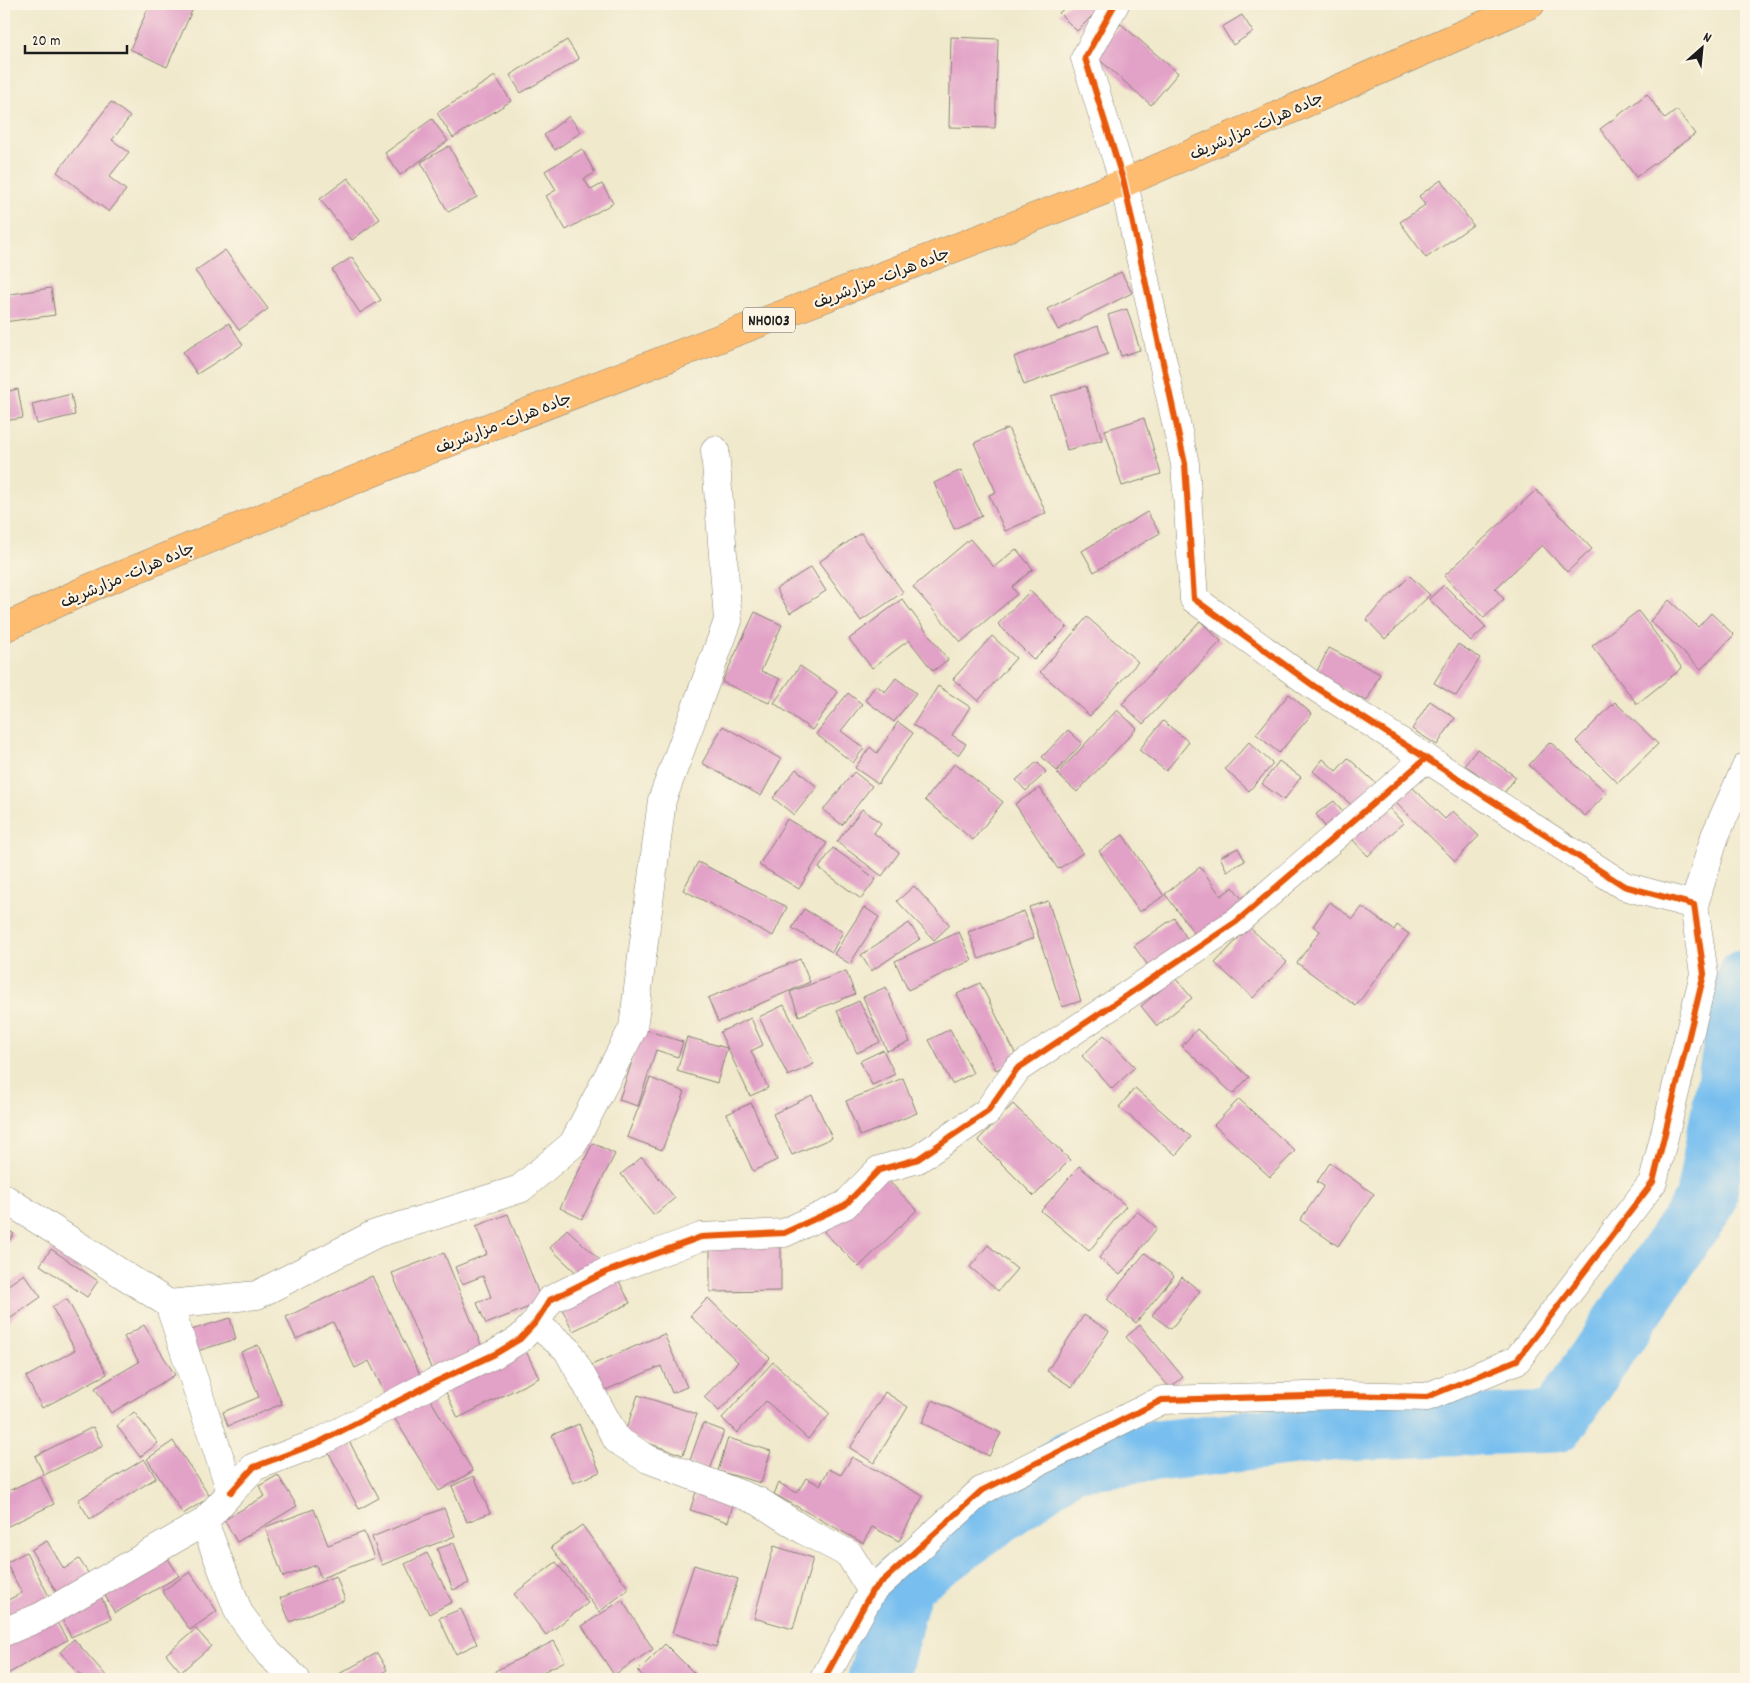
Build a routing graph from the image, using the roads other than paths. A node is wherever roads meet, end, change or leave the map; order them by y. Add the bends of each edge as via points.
1 (1115, 4) edge
2 (1531, 4) edge
3 (1124, 183) junction
4 (715, 450) dead end
5 (4, 628) edge
6 (1426, 758) junction
7 (1746, 767) edge
8 (1694, 905) junction
9 (4, 1198) edge
10 (169, 1304) junction
11 (535, 1323) junction
12 (231, 1492) junction
13 (204, 1522) junction
14 (872, 1591) junction
15 (4, 1632) edge
16 (296, 1679) edge
17 (824, 1679) edge

1 - 3 street via 1085,58
2 - 3 highway, جاده هرات- مزارشریف / NH0103
3 - 5 highway, جاده هرات- مزارشریف / NH0103 via 406,459 92,587
3 - 6 street via 1185,464 1194,599 1314,686
4 - 10 street via 728,621 662,800 633,1028 573,1144 520,1189 375,1234 257,1295
6 - 8 street via 1624,886
6 - 11 street via 1236,922 1017,1069 987,1112 918,1159 879,1170 845,1205 784,1233 701,1237 606,1272 550,1300
7 - 8 street via 1715,836
8 - 14 street via 1704,974 1653,1182 1517,1360 1427,1397 1342,1395 1162,1400 981,1491
9 - 10 street
10 - 12 street
11 - 12 street via 520,1339 495,1354 320,1442 254,1467
11 - 14 street via 566,1349 617,1440 648,1459 758,1501 849,1554
12 - 13 street
13 - 15 street via 40,1618
13 - 16 street via 239,1614 270,1654
14 - 17 street

